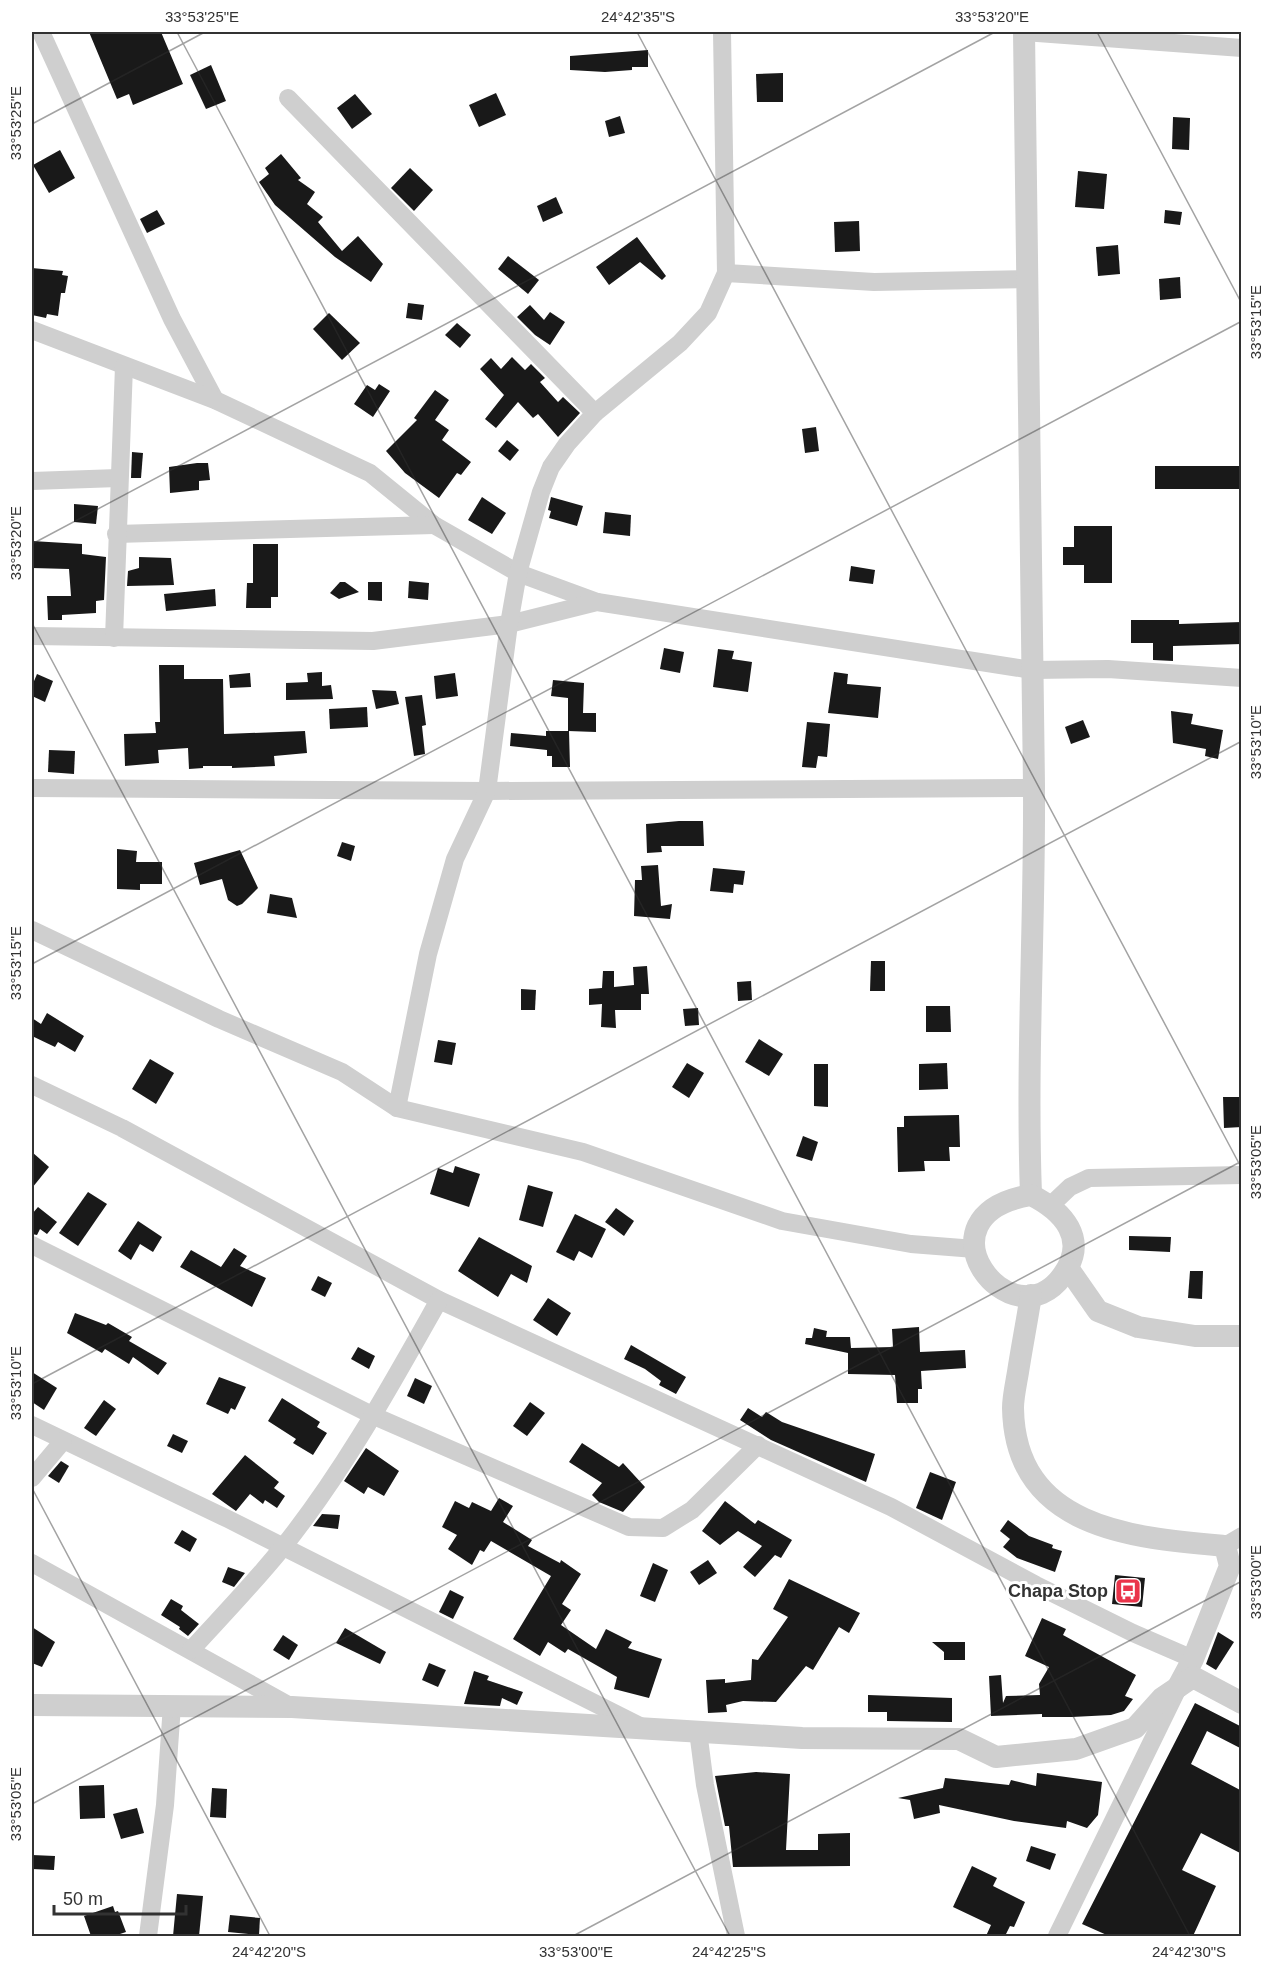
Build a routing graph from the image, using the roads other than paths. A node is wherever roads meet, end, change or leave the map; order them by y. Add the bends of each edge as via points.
1 (41, 32) edge
2 (722, 32) edge
3 (1024, 32) edge
4 (1240, 43) edge
5 (288, 98) dead end
6 (726, 273) junction
7 (1025, 279) junction
8 (32, 330) edge
9 (124, 366) junction
10 (215, 400) junction
11 (595, 413) junction
12 (118, 477) junction
13 (32, 482) edge
14 (434, 525) junction
15 (116, 534) junction
16 (518, 573) junction
17 (597, 602) junction
18 (509, 624) junction
19 (32, 636) edge
20 (114, 638) junction
21 (1032, 670) junction
22 (1242, 678) edge
23 (32, 788) edge
24 (1034, 788) junction
25 (487, 791) junction
26 (32, 930) edge
27 (32, 1086) edge
28 (396, 1108) junction
29 (1242, 1175) edge
30 (1031, 1195) junction
31 (1051, 1205) junction
32 (32, 1245) edge
33 (975, 1249) junction
34 (1068, 1268) junction
35 (1031, 1295) junction
36 (439, 1300) junction
37 (1242, 1336) edge
38 (374, 1416) junction
39 (32, 1425) edge
40 (63, 1441) junction
41 (758, 1445) junction
42 (32, 1478) edge
43 (1233, 1541) edge
44 (283, 1548) junction
45 (32, 1563) edge
46 (191, 1650) junction
47 (1194, 1659) junction
48 (1178, 1688) junction
49 (1242, 1703) edge
50 (32, 1705) edge
51 (172, 1705) junction
52 (292, 1707) junction
53 (642, 1726) junction
54 (698, 1731) junction
55 (148, 1936) edge
56 (736, 1936) edge
57 (1057, 1936) edge

1 - 10 street via 171,319
2 - 6 street
3 - 4 street
3 - 7 street
5 - 11 street
6 - 7 street via 874,282
6 - 11 street via 708,313 694,328
7 - 21 street
8 - 9 street
9 - 10 street
9 - 12 street
10 - 14 street via 370,473
11 - 16 street via 551,467
12 - 13 street
12 - 15 street
14 - 15 street
14 - 16 street
15 - 20 street
16 - 17 street
16 - 18 street
17 - 18 street
17 - 21 street
18 - 20 street via 373,640
18 - 25 street
19 - 20 street
21 - 22 street via 1108,669
21 - 24 street
23 - 25 street
24 - 25 street
24 - 30 street
25 - 28 street via 455,859 431,944
26 - 28 street via 219,1019 342,1072
27 - 36 street via 122,1128
28 - 33 street via 583,1152 782,1221 911,1244
29 - 31 street via 1089,1178 1070,1187
30 - 31 street
30 - 33 street via 1010,1198 983,1217
31 - 34 street via 1062,1215 1073,1240
32 - 38 street
33 - 35 street via 978,1265 993,1284 1015,1294
34 - 35 street via 1052,1286
34 - 37 street via 1098,1311 1138,1328 1195,1336
35 - 43 street via 1013,1406 1016,1442 1030,1473 1057,1505 1097,1527 1168,1542
36 - 38 street
36 - 41 street
38 - 41 street via 629,1527 663,1528 692,1510
38 - 44 street
39 - 40 street
40 - 42 street
40 - 44 street
41 - 47 street via 891,1508 1133,1633
43 - 47 street via 1230,1566
44 - 46 street
44 - 53 street
45 - 46 street
46 - 52 street
47 - 48 street
48 - 49 street via 1193,1677
48 - 54 street via 1162,1698 1135,1728 1076,1749 996,1757 959,1738 802,1737
48 - 57 street
50 - 51 street
51 - 52 street
51 - 55 street via 165,1804
52 - 53 street
53 - 54 street
54 - 56 street

